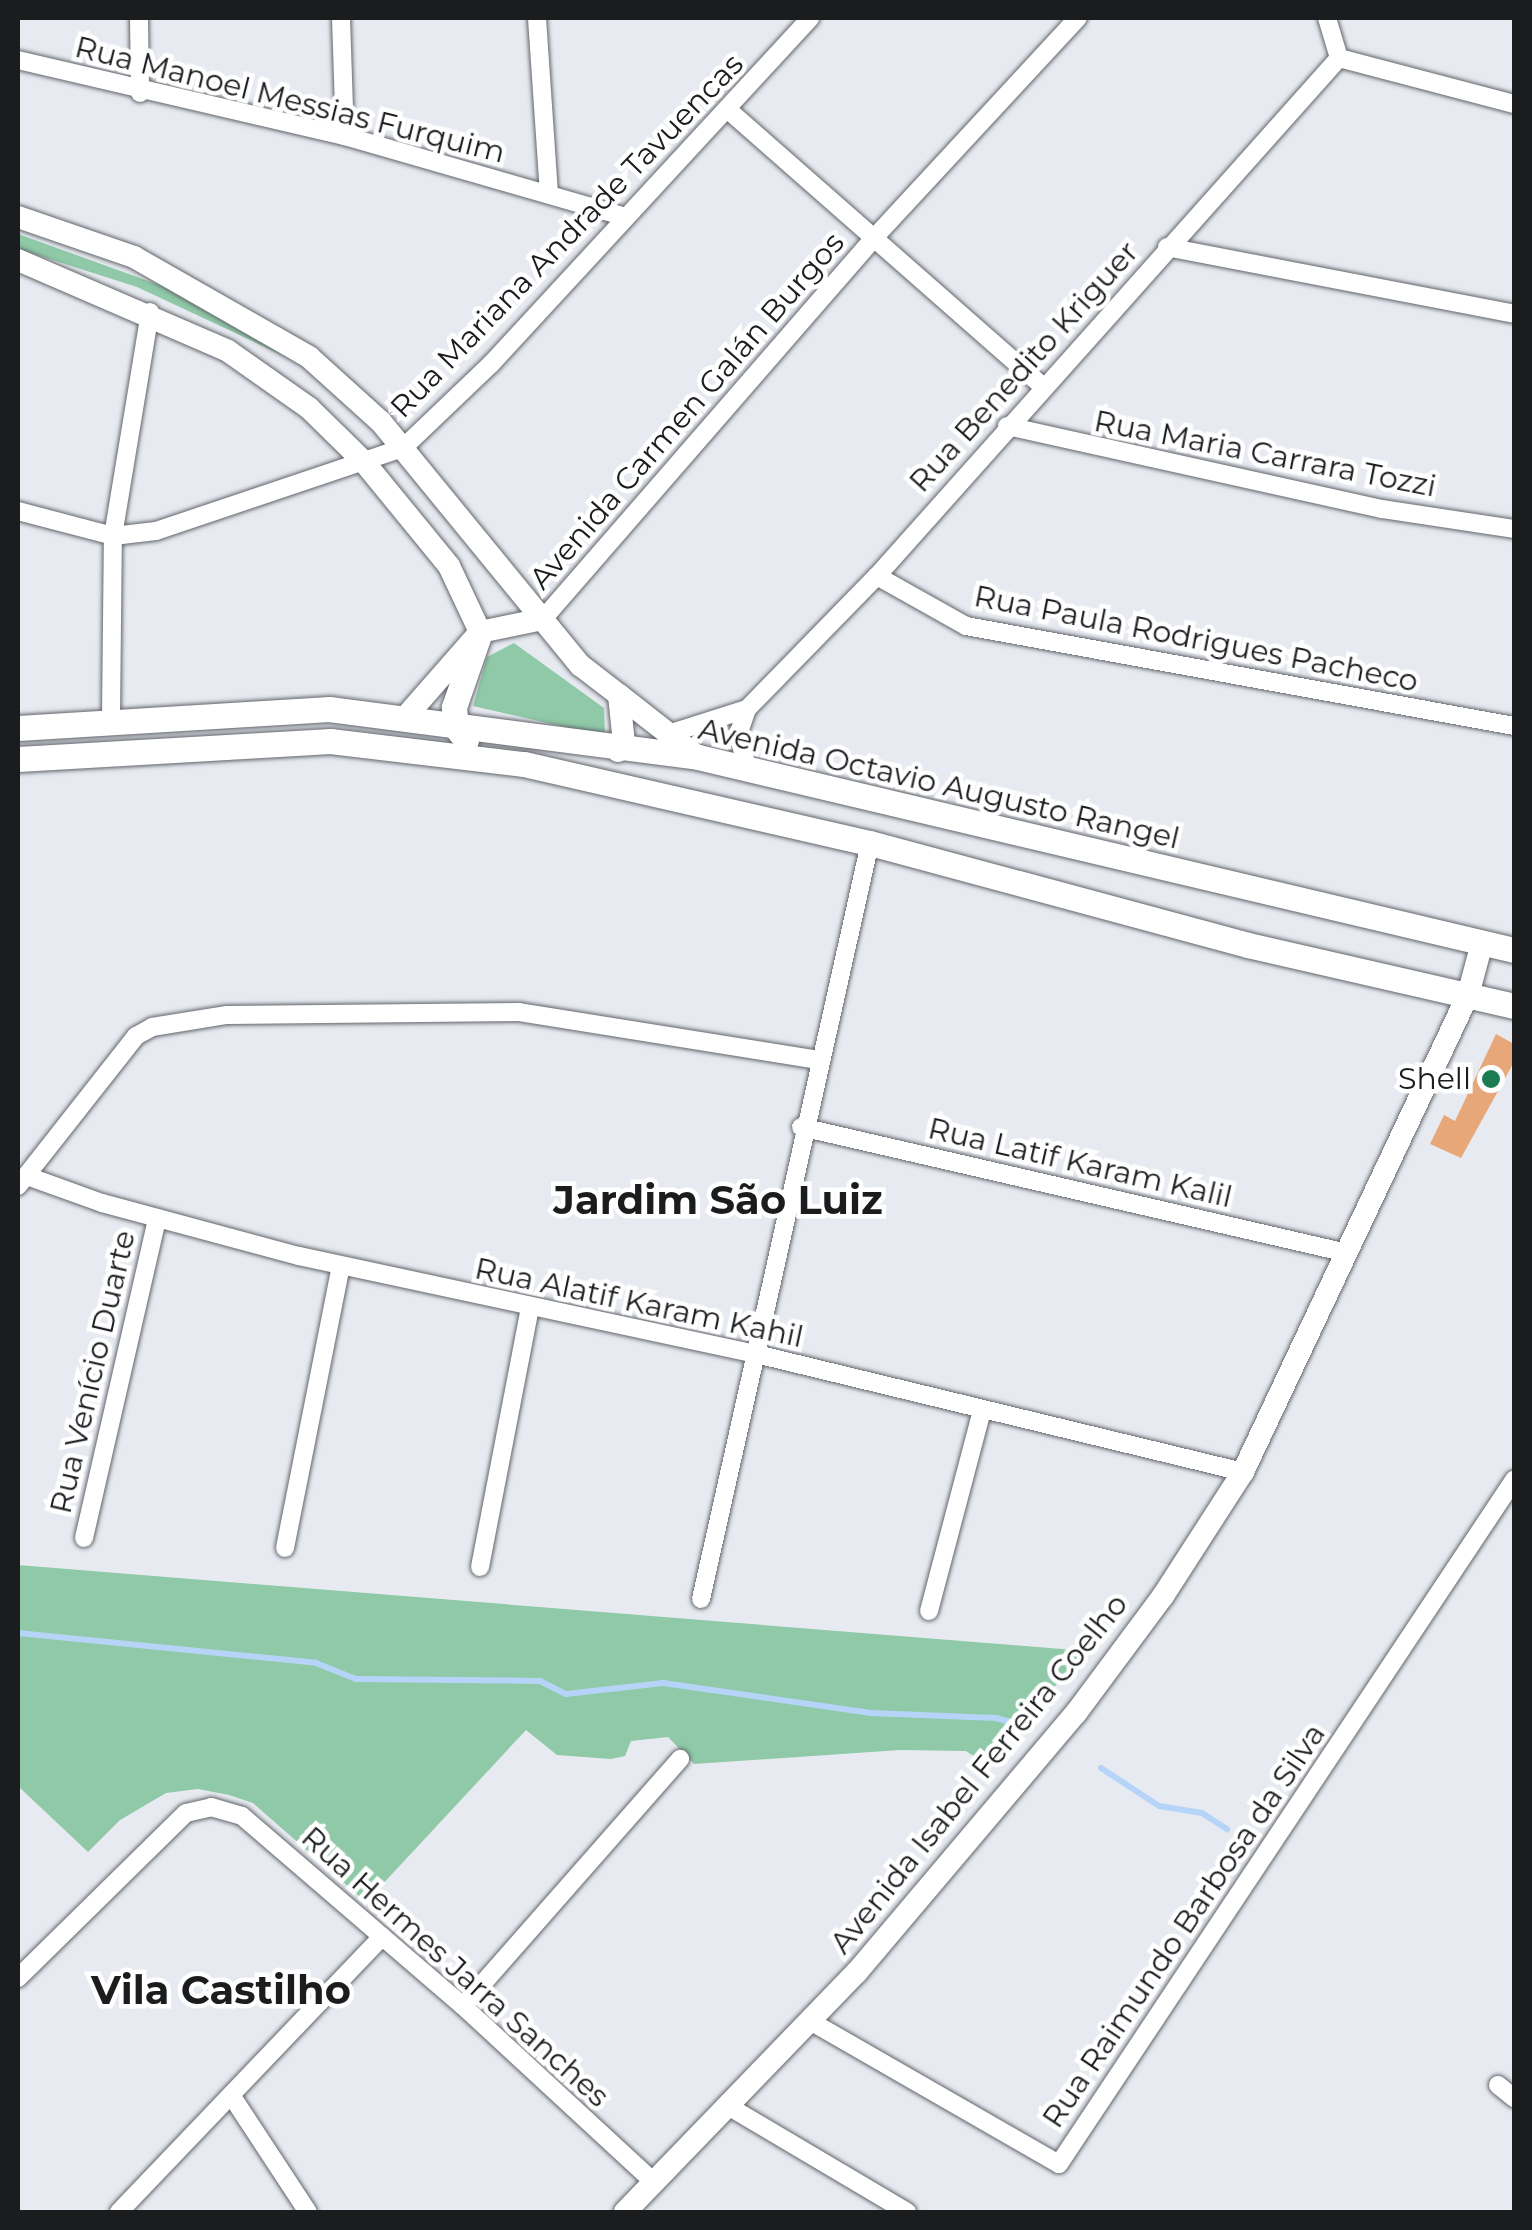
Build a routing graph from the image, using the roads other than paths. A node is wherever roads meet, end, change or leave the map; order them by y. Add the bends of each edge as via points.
1 (138, 18) edge
2 (342, 18) edge
3 (537, 18) edge
4 (810, 18) edge
5 (1078, 18) edge
6 (1327, 18) edge
7 (1339, 58) junction
8 (18, 60) edge
9 (140, 93) junction
10 (1514, 104) edge
11 (726, 109) junction
12 (345, 136) junction
13 (549, 194) junction
14 (18, 217) edge
15 (626, 217) junction
16 (874, 238) junction
17 (1167, 248) junction
18 (18, 260) edge
19 (150, 312) junction
20 (1514, 314) edge
21 (1042, 386) junction
22 (1007, 426) junction
23 (403, 448) junction
24 (364, 462) junction
25 (18, 511) edge
26 (1514, 529) edge
27 (113, 536) junction
28 (877, 576) junction
29 (542, 619) junction
30 (480, 632) junction
31 (620, 696) junction
32 (748, 709) junction
33 (111, 718) junction
34 (403, 720) junction
35 (1514, 726) edge
36 (456, 727) junction
37 (18, 728) edge
38 (670, 733) junction
39 (618, 751) junction
40 (698, 757) junction
41 (18, 759) edge
42 (524, 764) junction
43 (748, 770) junction
44 (870, 843) junction
45 (1482, 942) junction
46 (1514, 950) edge
47 (1468, 995) junction
48 (1514, 1006) edge
49 (819, 1060) junction
50 (801, 1127) junction
51 (22, 1181) edge
52 (157, 1218) junction
53 (1347, 1253) junction
54 (341, 1266) junction
55 (530, 1308) junction
56 (752, 1353) junction
57 (982, 1411) junction
58 (1243, 1472) junction
59 (1514, 1480) edge
60 (84, 1538) dead end
61 (285, 1548) dead end
62 (480, 1567) dead end
63 (700, 1599) dead end
64 (929, 1611) dead end
65 (680, 1759) dead end
66 (382, 1936) junction
67 (18, 1978) edge
68 (463, 2006) junction
69 (810, 2021) junction
70 (1498, 2085) dead end
71 (231, 2096) junction
72 (1514, 2098) edge
73 (728, 2106) junction
74 (654, 2182) junction
75 (119, 2212) edge
76 (308, 2212) edge
77 (625, 2212) edge
78 (907, 2212) edge

1 - 9 street
2 - 12 street
3 - 13 street, Rua Manoel Messias Furquim
4 - 11 street, Rua Mariana Andrade Tavuencas
5 - 16 street, Avenida Carmen Galán Burgos
6 - 7 street
7 - 10 street
7 - 17 street, Rua Benedito Kriguer
8 - 9 street, Rua Manoel Messias Furquim
9 - 12 street, Rua Manoel Messias Furquim
11 - 15 street, Rua Mariana Andrade Tavuencas
11 - 16 street
12 - 13 street, Rua Manoel Messias Furquim
13 - 15 street, Rua Manoel Messias Furquim
14 - 23 street via 134,256 229,305 310,357
15 - 23 street, Rua Mariana Andrade Tavuencas
16 - 21 street
16 - 29 street, Avenida Carmen Galán Burgos
17 - 20 street
17 - 21 street, Rua Benedito Kriguer
18 - 19 street
19 - 24 street via 246,362 310,408
19 - 27 street
21 - 22 street, Rua Benedito Kriguer
22 - 26 street, Rua Maria Carrara Tozzi via 1382,509
22 - 28 street, Rua Benedito Kriguer
23 - 24 street
23 - 29 street
24 - 27 street via 156,531
24 - 30 street via 449,566
25 - 27 street
27 - 33 street
28 - 32 street, Rua Benedito Kriguer
28 - 35 street, Rua Paula Rodrigues Pacheco via 966,626
29 - 30 street
29 - 31 street via 580,665
30 - 34 street
30 - 36 main road via 456,695
31 - 38 street
31 - 39 street via 624,744
32 - 38 street, Rua Benedito Kriguer
32 - 43 street via 738,734
33 - 34 main road, Avenida Octavio Augusto Rangel via 329,710
33 - 37 main road, Avenida Octavio Augusto Rangel
34 - 36 main road, Avenida Octavio Augusto Rangel
36 - 39 main road, Avenida Octavio Augusto Rangel
36 - 42 main road via 468,742
38 - 40 street
39 - 40 main road, Avenida Octavio Augusto Rangel
39 - 42 main road via 590,765
40 - 43 main road, Avenida Octavio Augusto Rangel
41 - 42 main road via 330,740
42 - 44 main road
43 - 45 main road, Avenida Octavio Augusto Rangel
44 - 47 main road via 1248,945
44 - 49 street
45 - 46 main road, Avenida Octavio Augusto Rangel
45 - 47 street, Avenida Isabel Ferreira Coelho
47 - 48 main road
47 - 53 street, Avenida Isabel Ferreira Coelho
49 - 50 street
49 - 51 street via 519,1012 227,1015 152,1027 136,1036
50 - 53 street, Rua Latif Karam Kalil
50 - 56 street
51 - 52 street, Rua Alatif Karam Kahil
52 - 54 street, Rua Alatif Karam Kahil
52 - 60 street, Rua Venício Duarte
53 - 58 street, Avenida Isabel Ferreira Coelho
54 - 55 street, Rua Alatif Karam Kahil
54 - 61 street
55 - 56 street, Rua Alatif Karam Kahil
55 - 62 street
56 - 57 street, Rua Alatif Karam Kahil
56 - 63 street
57 - 58 street, Rua Alatif Karam Kahil
57 - 64 street
58 - 69 street, Avenida Isabel Ferreira Coelho via 1076,1713
59 - 69 street, Rua Raimundo Barbosa da Silva via 1060,2164
65 - 68 street
66 - 67 street, Rua Hermes Jarra Sanches via 242,1816 211,1807 186,1812
66 - 68 street, Rua Hermes Jarra Sanches
66 - 71 street
68 - 74 street, Rua Hermes Jarra Sanches
69 - 73 street, Avenida Isabel Ferreira Coelho
70 - 72 street
71 - 75 street
71 - 76 street
73 - 74 street, Avenida Isabel Ferreira Coelho
73 - 78 street
74 - 77 street, Avenida Isabel Ferreira Coelho

